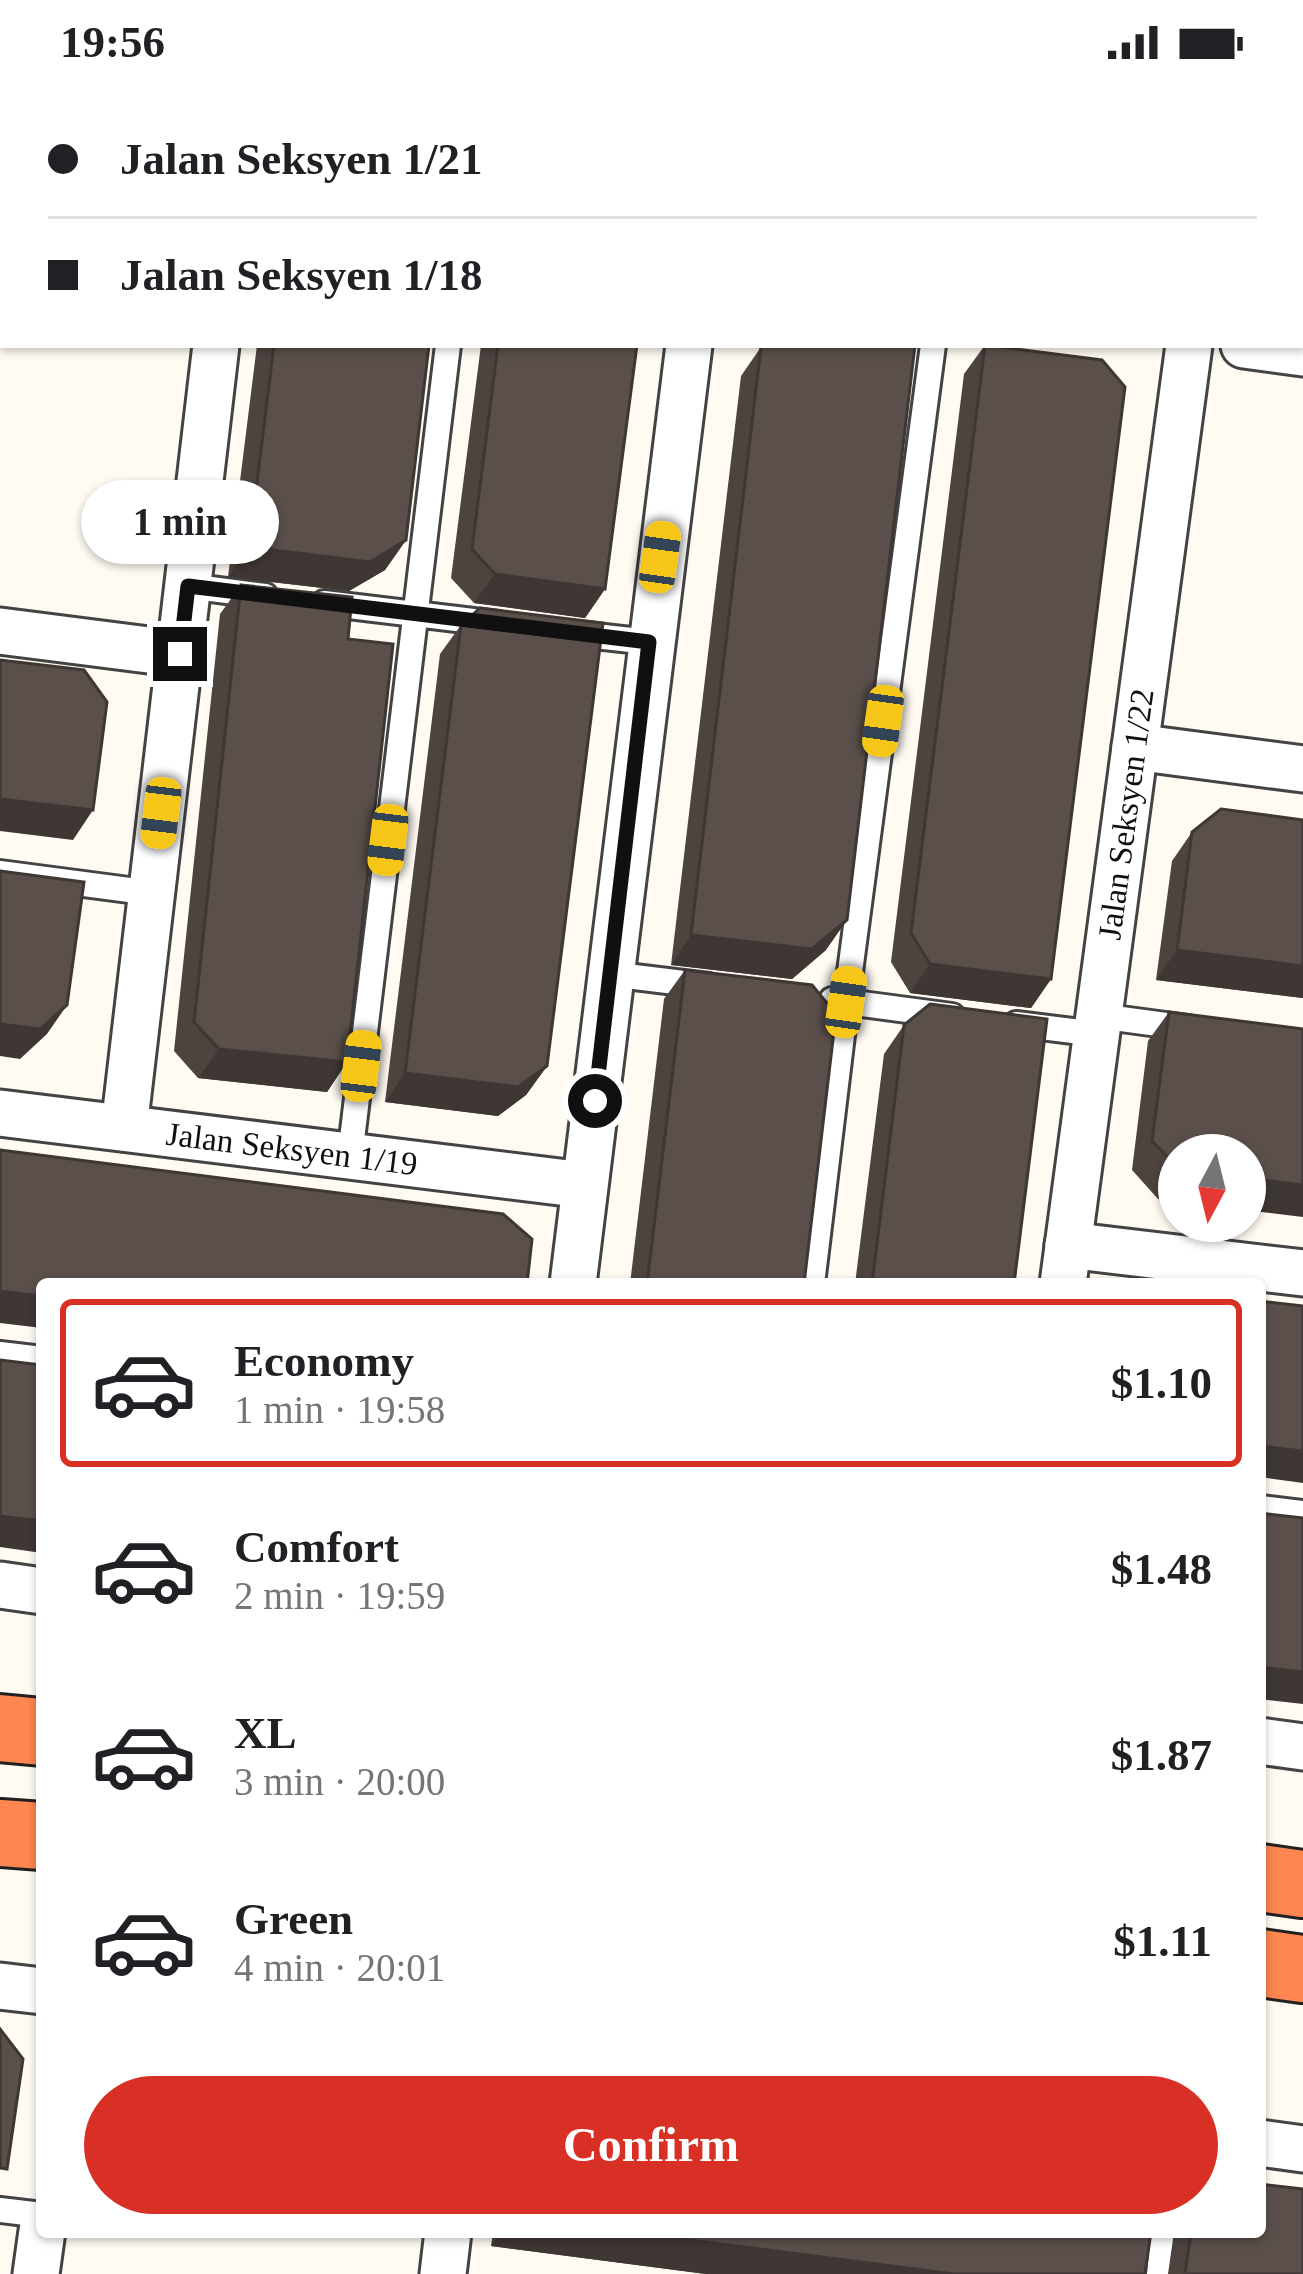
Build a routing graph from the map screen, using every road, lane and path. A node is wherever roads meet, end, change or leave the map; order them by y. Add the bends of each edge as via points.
1 (216, 348) edge
2 (448, 348) edge
3 (688, 348) edge
4 (933, 348) edge
5 (1189, 348) edge
6 (1266, 348) edge
7 (1303, 353) edge
8 (188, 586) junction
9 (416, 614) junction
10 (0, 631) edge
11 (649, 642) junction
12 (180, 654) junction
13 (1135, 747) junction
14 (1303, 769) edge
15 (0, 873) edge
16 (152, 893) junction
17 (610, 974) junction
18 (728, 988) edge
19 (799, 997) edge
20 (846, 1002) junction
21 (1098, 1025) junction
22 (1212, 1031) edge
23 (0, 1113) edge
24 (124, 1128) junction
25 (350, 1156) junction
26 (584, 1186) junction
27 (1065, 1264) edge
28 (1303, 1273) edge
29 (574, 1278) edge
30 (813, 1278) edge
31 (0, 1354) edge
32 (36, 1358) edge
33 (1266, 1509) edge
34 (1303, 1513) edge
35 (0, 1586) edge
36 (36, 1590) edge
37 (0, 1727) edge
38 (36, 1731) edge
39 (1266, 1742) edge
40 (1303, 1747) edge
41 (0, 1833) edge
42 (36, 1836) edge
43 (1266, 1879) edge
44 (1303, 1884) edge
45 (1266, 1964) edge
46 (1303, 1969) edge
47 (0, 1986) edge
48 (36, 1990) edge
49 (1266, 2144) edge
50 (1303, 2149) edge
51 (0, 2210) edge
52 (36, 2214) edge
53 (41, 2238) edge
54 (447, 2238) edge
55 (1162, 2238) edge
56 (37, 2274) edge
57 (443, 2274) edge
58 (1159, 2274) edge

1 - 8 street
2 - 9 lane
3 - 11 street
4 - 20 lane
5 - 13 street, Jalan Seksyen 1/22
6 - 7 street
8 - 9 lane
8 - 12 street
9 - 11 lane
9 - 25 lane
10 - 12 street
11 - 17 street
12 - 16 street
13 - 14 street
13 - 21 street, Jalan Seksyen 1/22
15 - 16 lane
16 - 24 street
17 - 18 lane
17 - 26 street
19 - 20 lane
20 - 21 lane
20 - 30 lane
21 - 22 lane
21 - 27 street, Jalan Seksyen 1/22
23 - 24 street, Jalan Seksyen 1/19
24 - 25 street, Jalan Seksyen 1/19
25 - 26 street, Jalan Seksyen 1/19
26 - 29 street
27 - 28 street
31 - 32 lane
33 - 34 lane
35 - 36 street
37 - 38 highway
39 - 40 street
41 - 42 highway
43 - 44 highway
45 - 46 highway
47 - 48 street
49 - 50 street
51 - 52 lane
53 - 56 street
54 - 57 street
55 - 58 lane

